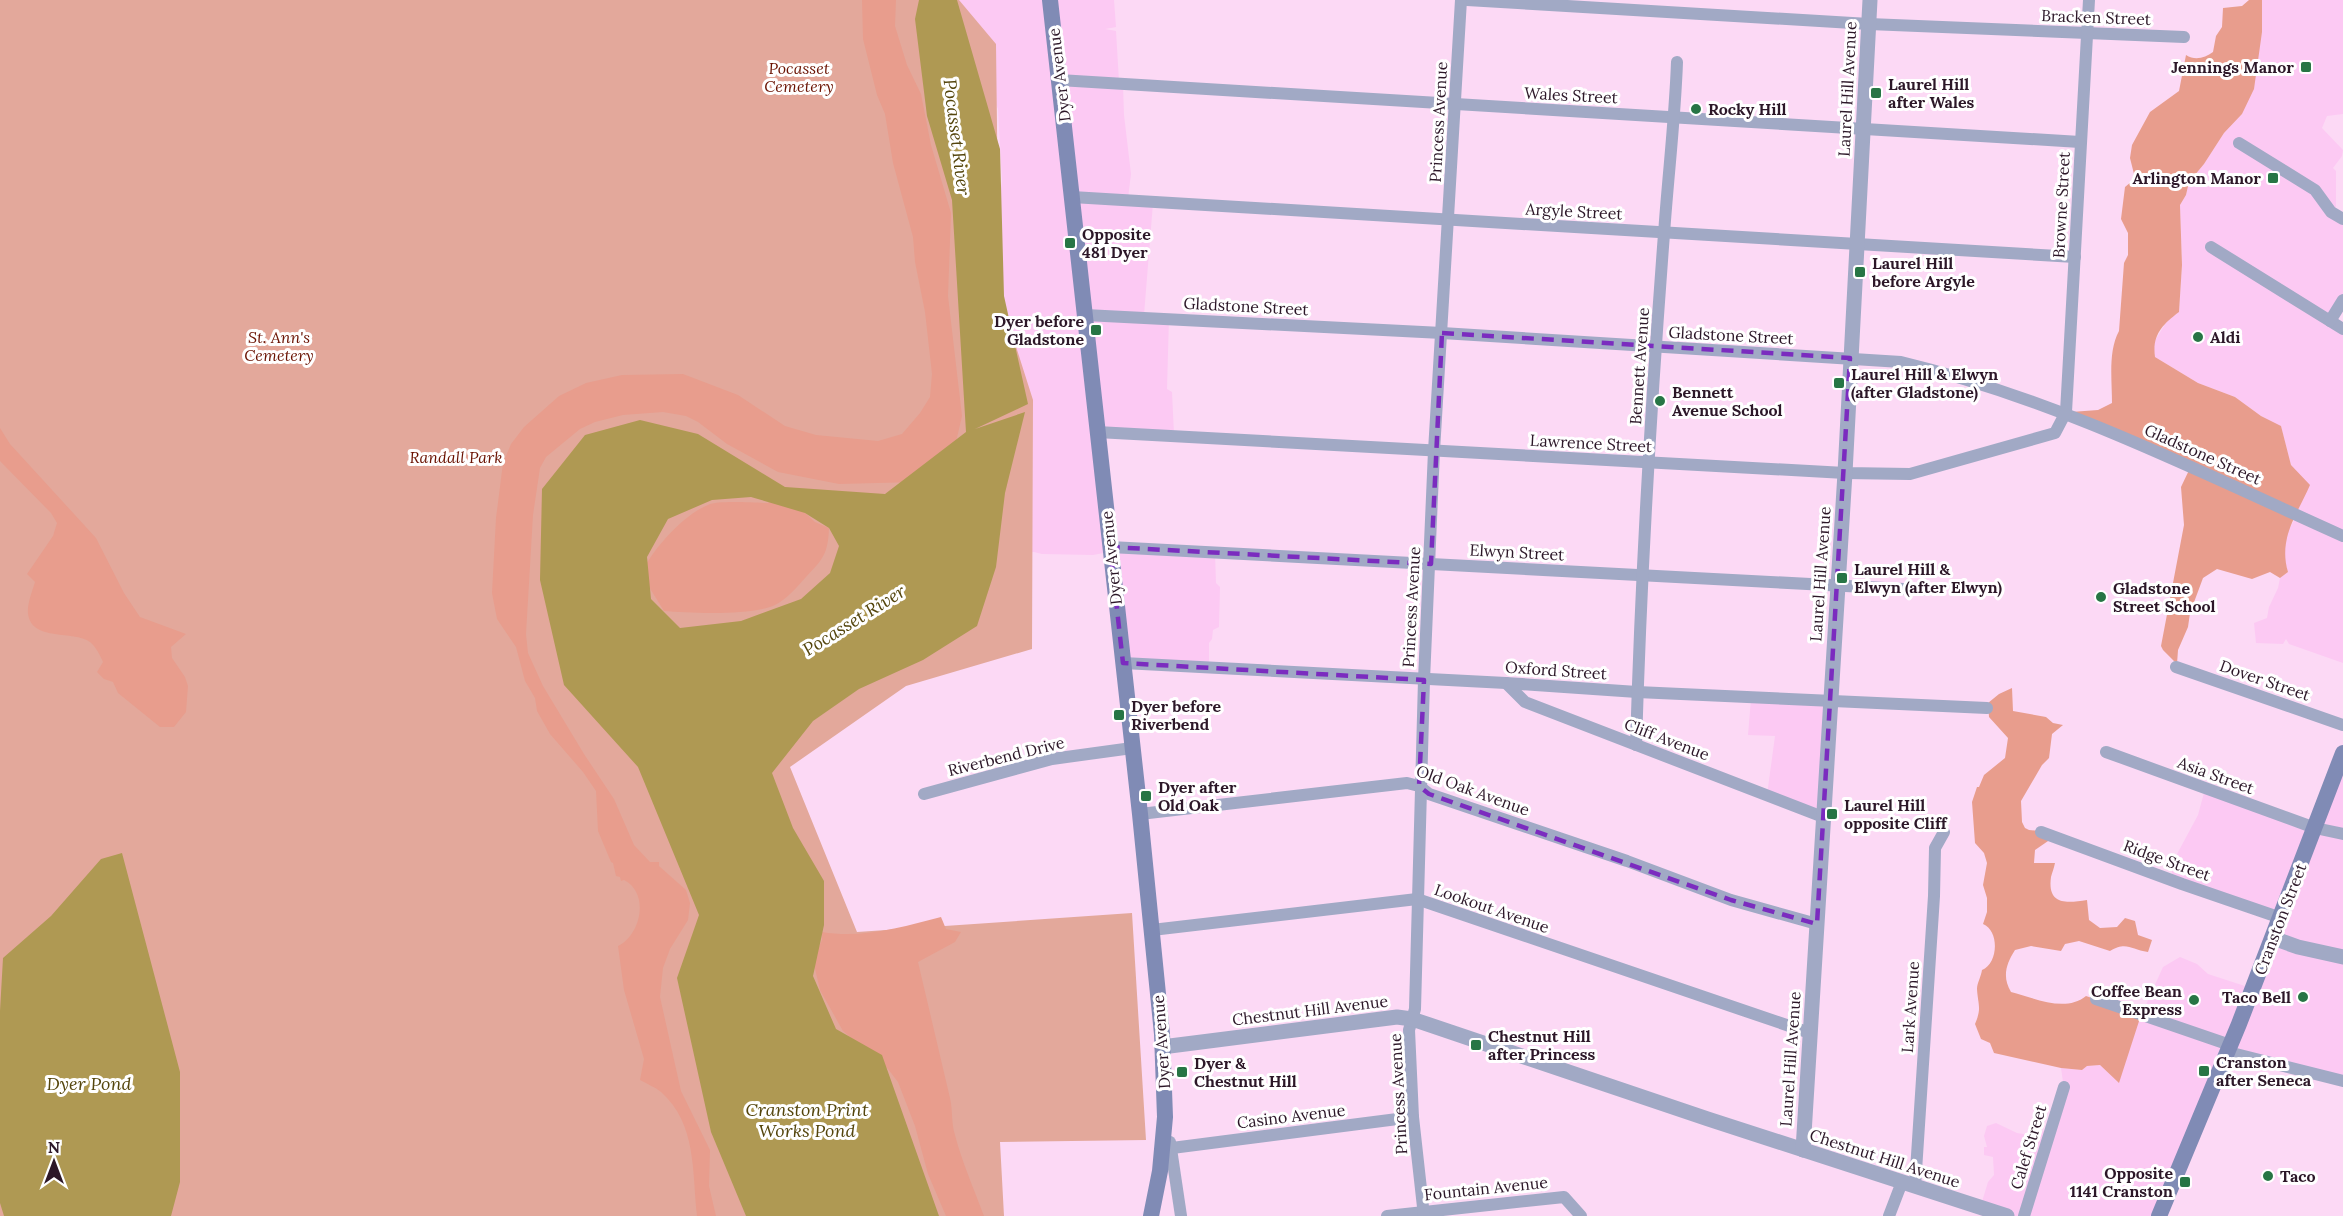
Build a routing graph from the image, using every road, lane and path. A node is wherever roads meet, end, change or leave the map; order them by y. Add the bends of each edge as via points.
1 (1050, 0) edge
2 (1461, 0) edge
3 (1467, 0) edge
4 (1870, 0) edge
5 (2089, 0) edge
6 (1869, 24) junction
7 (2087, 34) junction
8 (2184, 38) dead end
9 (1677, 62) dead end
10 (1059, 80) junction
11 (1455, 104) junction
12 (1675, 117) junction
13 (1864, 129) junction
14 (2080, 142) junction
15 (2239, 143) dead end
16 (1072, 197) junction
17 (2343, 219) edge
18 (1449, 220) junction
19 (1664, 232) junction
20 (1857, 244) junction
21 (2211, 247) dead end
22 (2074, 257) junction
23 (2343, 300) edge
24 (1085, 315) junction
25 (2330, 321) junction
26 (2343, 329) edge
27 (1442, 333) junction
28 (1657, 348) junction
29 (1850, 358) junction
30 (2066, 412) junction
31 (1097, 432) junction
32 (1434, 451) junction
33 (1649, 462) junction
34 (1845, 473) junction
35 (2343, 536) edge
36 (1110, 547) junction
37 (1431, 564) junction
38 (1643, 576) junction
39 (1837, 586) junction
40 (1922, 590) dead end
41 (1123, 663) junction
42 (2176, 667) dead end
43 (1424, 680) junction
44 (1506, 683) junction
45 (1637, 692) junction
46 (1831, 700) junction
47 (1987, 708) dead end
48 (2343, 725) edge
49 (1636, 745) junction
50 (1132, 748) junction
51 (2106, 752) dead end
52 (2343, 753) edge
53 (1419, 786) junction
54 (924, 794) dead end
55 (1140, 814) junction
56 (1823, 817) junction
57 (2315, 828) junction
58 (1944, 832) dead end
59 (2041, 832) dead end
60 (2343, 834) edge
61 (1417, 899) junction
62 (2281, 918) junction
63 (1817, 924) junction
64 (1152, 930) junction
65 (2273, 938) junction
66 (2343, 957) edge
67 (2096, 999) dead end
68 (1412, 1019) junction
69 (1810, 1033) junction
70 (1162, 1047) junction
71 (2229, 1049) junction
72 (2343, 1081) edge
73 (2064, 1088) dead end
74 (1165, 1117) junction
75 (1413, 1117) junction
76 (1172, 1148) junction
77 (1803, 1150) junction
78 (1908, 1184) junction
79 (1424, 1214) edge
80 (1151, 1216) edge
81 (1181, 1216) edge
82 (1386, 1216) edge
83 (1581, 1216) edge
84 (1889, 1216) edge
85 (2007, 1216) edge
86 (2024, 1216) edge
87 (2158, 1216) edge

1 - 10 main road, Dyer Avenue
2 - 11 street, Princess Avenue
3 - 6 street, Bracken Street
4 - 6 street, Laurel Hill Avenue
5 - 7 street, Browne Street
6 - 7 street, Bracken Street
6 - 13 street, Laurel Hill Avenue
7 - 8 street, Bracken Street
7 - 14 street, Browne Street
9 - 12 street, Bennett Avenue
10 - 11 street, Wales Street
10 - 16 main road, Dyer Avenue
11 - 12 street, Wales Street
11 - 18 street, Princess Avenue
12 - 13 street, Wales Street
12 - 19 street, Bennett Avenue
13 - 14 street, Wales Street
13 - 20 street, Laurel Hill Avenue
14 - 22 street, Browne Street
15 - 17 street via 2316,190 2331,212
16 - 18 street, Argyle Street
16 - 24 main road, Dyer Avenue
18 - 19 street, Argyle Street
18 - 27 street, Princess Avenue
19 - 20 street, Argyle Street
19 - 28 street, Bennett Avenue
20 - 22 street, Argyle Street
20 - 29 street, Laurel Hill Avenue
21 - 25 street
22 - 30 street, Browne Street
23 - 25 street
24 - 27 street, Gladstone Street
24 - 31 main road, Dyer Avenue
25 - 26 street
27 - 28 street, Gladstone Street
27 - 32 street, Princess Avenue
28 - 29 street, Gladstone Street
28 - 33 street, Bennett Avenue
29 - 30 street, Gladstone Street via 1901,362 1949,373
29 - 34 street, Laurel Hill Avenue
30 - 34 street, Lawrence Street via 2055,433 1910,474
30 - 35 street, Gladstone Street
31 - 32 street, Lawrence Street
31 - 36 main road, Dyer Avenue
32 - 33 street, Lawrence Street
32 - 37 street, Princess Avenue
33 - 34 street, Lawrence Street
33 - 38 street, Bennett Avenue
34 - 39 street, Laurel Hill Avenue
36 - 37 street, Elwyn Street
36 - 41 main road, Dyer Avenue
37 - 38 street, Elwyn Street
37 - 43 street, Princess Avenue
38 - 39 street, Elwyn Street
38 - 45 street, Bennett Avenue
39 - 40 street, Elwyn Street
39 - 46 street, Laurel Hill Avenue
41 - 43 street, Oxford Street
41 - 50 main road, Dyer Avenue
42 - 48 street, Dover Street
43 - 44 street, Oxford Street
43 - 53 street, Princess Avenue
44 - 45 street, Oxford Street
44 - 49 street, Cliff Avenue via 1525,702
45 - 46 street, Oxford Street
45 - 49 street, Bennett Avenue
46 - 47 street, Oxford Street
46 - 56 street, Laurel Hill Avenue
49 - 56 street, Cliff Avenue
50 - 54 street, Riverbend Drive via 1052,759
50 - 55 main road, Dyer Avenue
51 - 57 street, Asia Street
52 - 57 main road, Cranston Street
53 - 55 street, Old Oak Avenue via 1407,783 1316,792
53 - 61 street, Princess Avenue
53 - 63 street, Old Oak Avenue via 1429,794 1731,900
55 - 64 main road, Dyer Avenue
56 - 63 street, Laurel Hill Avenue
57 - 60 street, Asia Street
57 - 62 main road, Cranston Street
58 - 78 street, Lark Avenue via 1935,848
59 - 62 street, Ridge Street
61 - 64 street, Lookout Avenue
61 - 68 street, Princess Avenue
61 - 69 street, Lookout Avenue
62 - 65 main road, Cranston Street
63 - 69 street, Laurel Hill Avenue
64 - 70 main road, Dyer Avenue
65 - 66 street
65 - 71 main road, Cranston Street
67 - 71 street
68 - 70 street, Chestnut Hill Avenue via 1398,1017
68 - 75 street, Princess Avenue via 1409,1030
68 - 77 street, Chestnut Hill Avenue
69 - 77 street, Laurel Hill Avenue
70 - 74 main road, Dyer Avenue
71 - 72 street
71 - 87 main road, Cranston Street
73 - 86 street, Calef Street
74 - 76 street, Dyer Avenue
74 - 80 main road, Dyer Avenue
75 - 76 street, Casino Avenue
75 - 79 street, Princess Avenue
76 - 81 street, Dyer Avenue
77 - 78 street, Chestnut Hill Avenue
78 - 84 street, Lark Avenue
78 - 85 street, Chestnut Hill Avenue
79 - 82 street, Fountain Avenue
79 - 83 street, Fountain Avenue via 1564,1197

